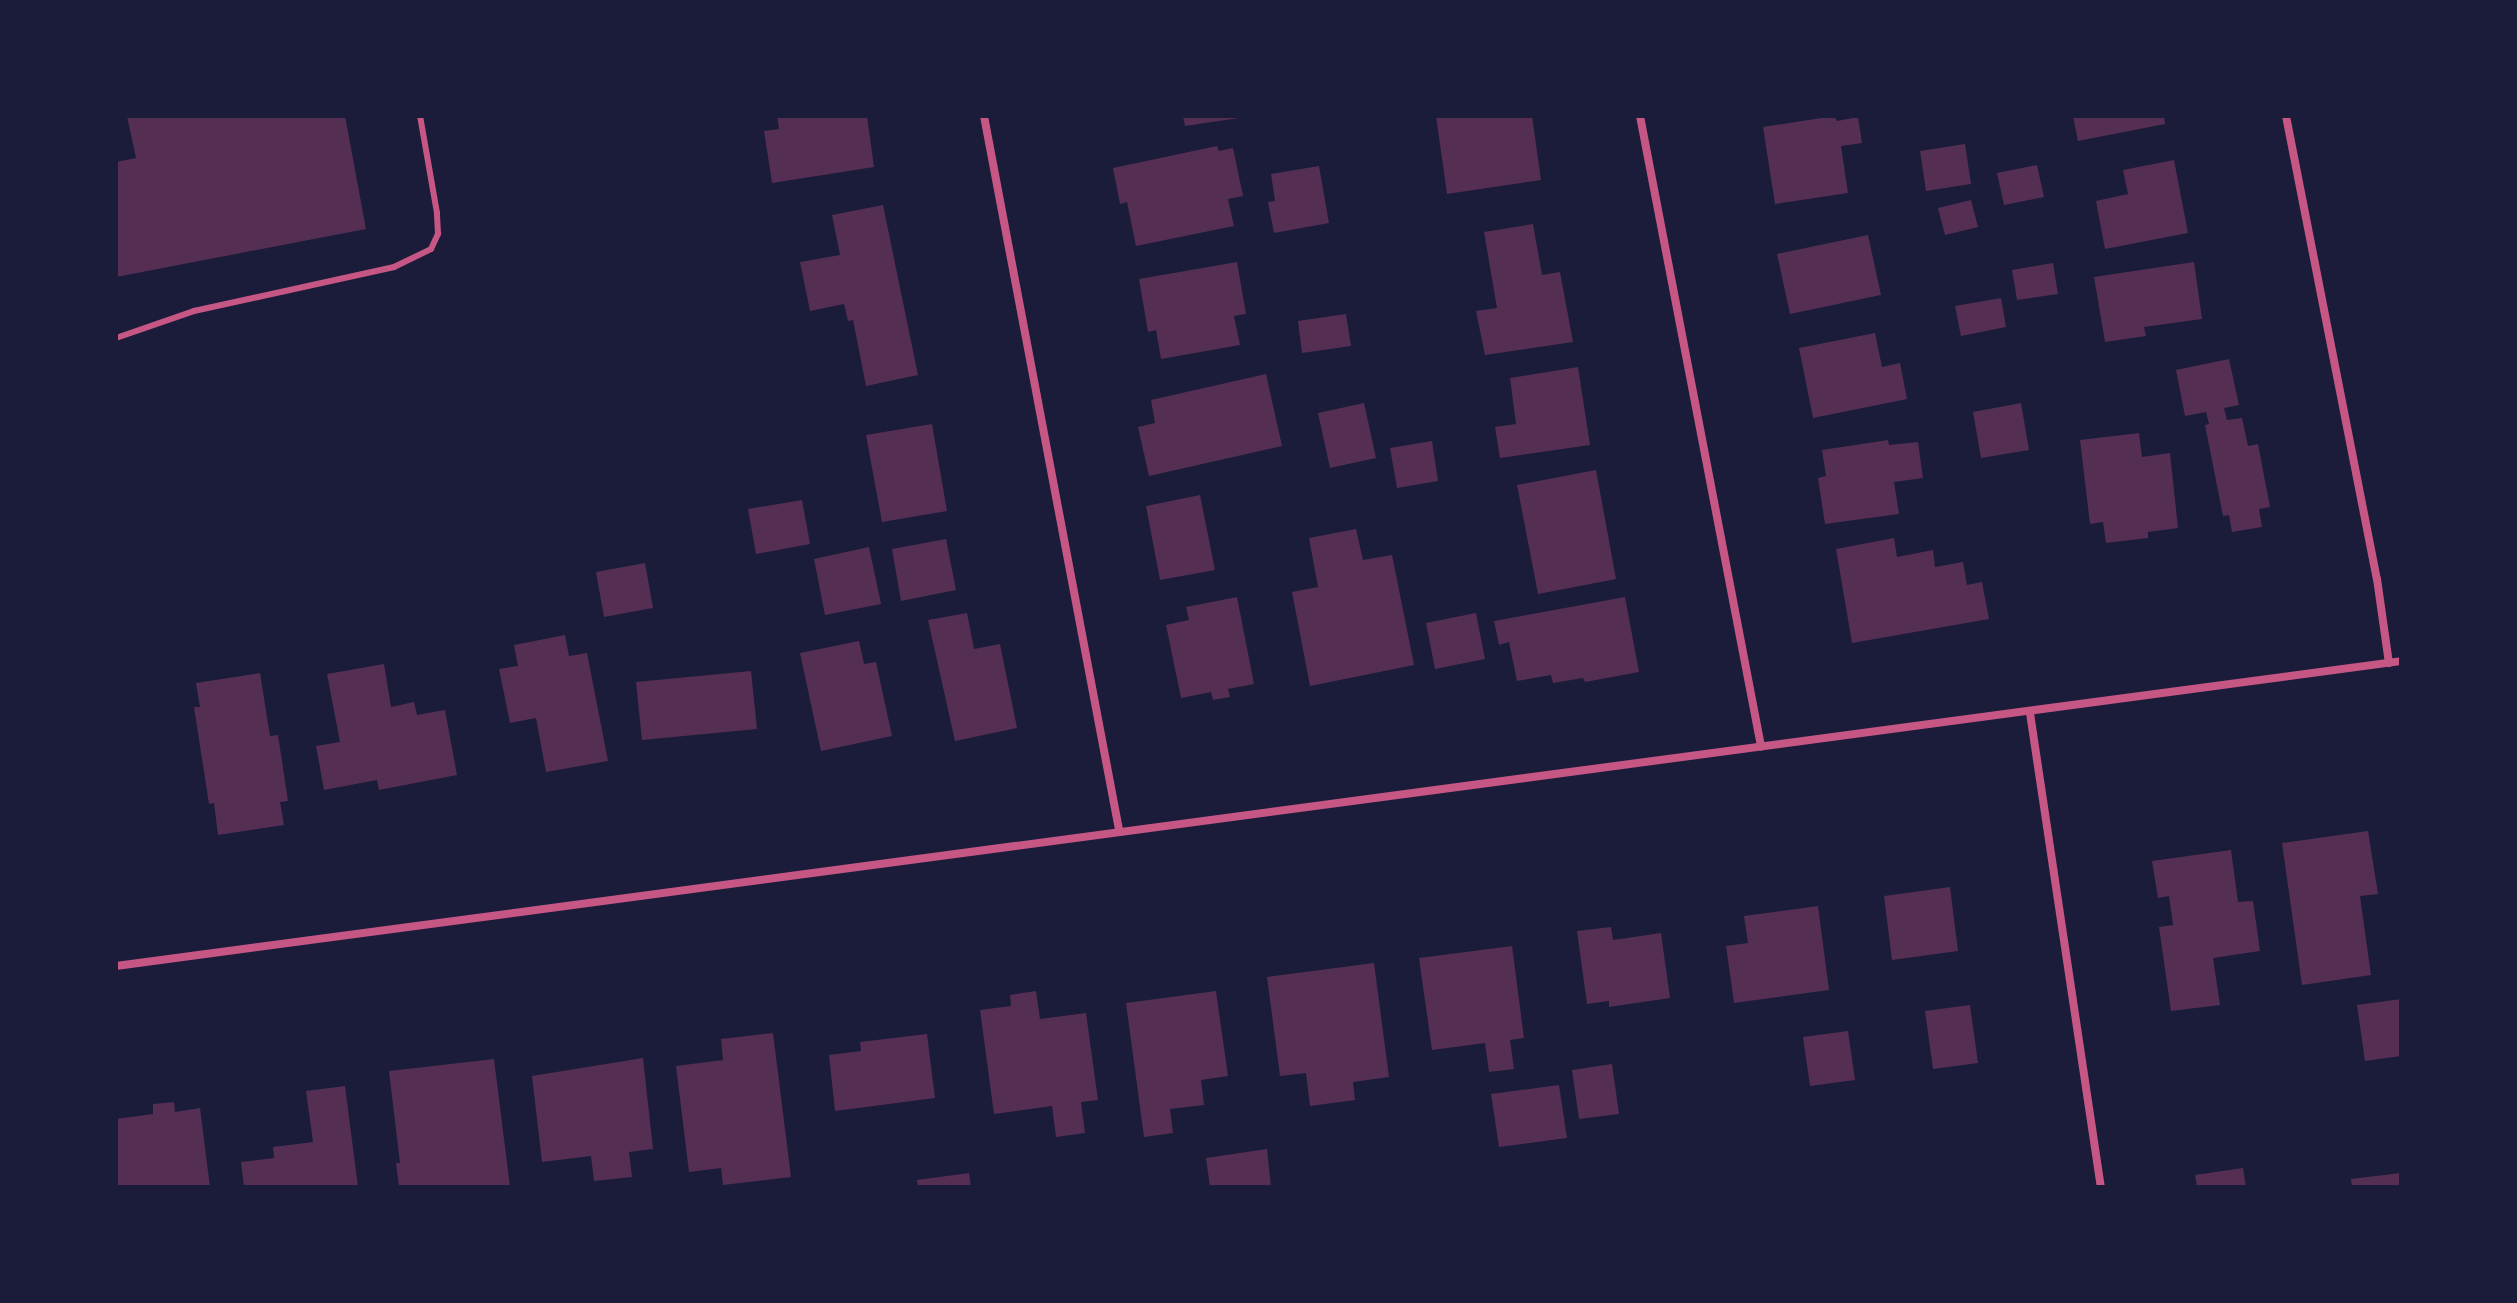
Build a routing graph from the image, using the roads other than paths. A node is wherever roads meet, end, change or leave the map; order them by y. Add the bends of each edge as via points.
1 (420, 116) edge
2 (984, 116) edge
3 (1640, 116) edge
4 (2286, 116) edge
5 (116, 338) edge
6 (2401, 661) edge
7 (2389, 663) junction
8 (2030, 713) junction
9 (1761, 746) junction
10 (1119, 830) junction
11 (116, 966) edge
12 (2101, 1187) edge

1 - 5 lane via 437,213 438,234 431,249 394,267 194,311
2 - 10 street
3 - 9 street
4 - 7 street
6 - 7 street
7 - 8 street
8 - 9 street
8 - 12 street
9 - 10 street
10 - 11 street

